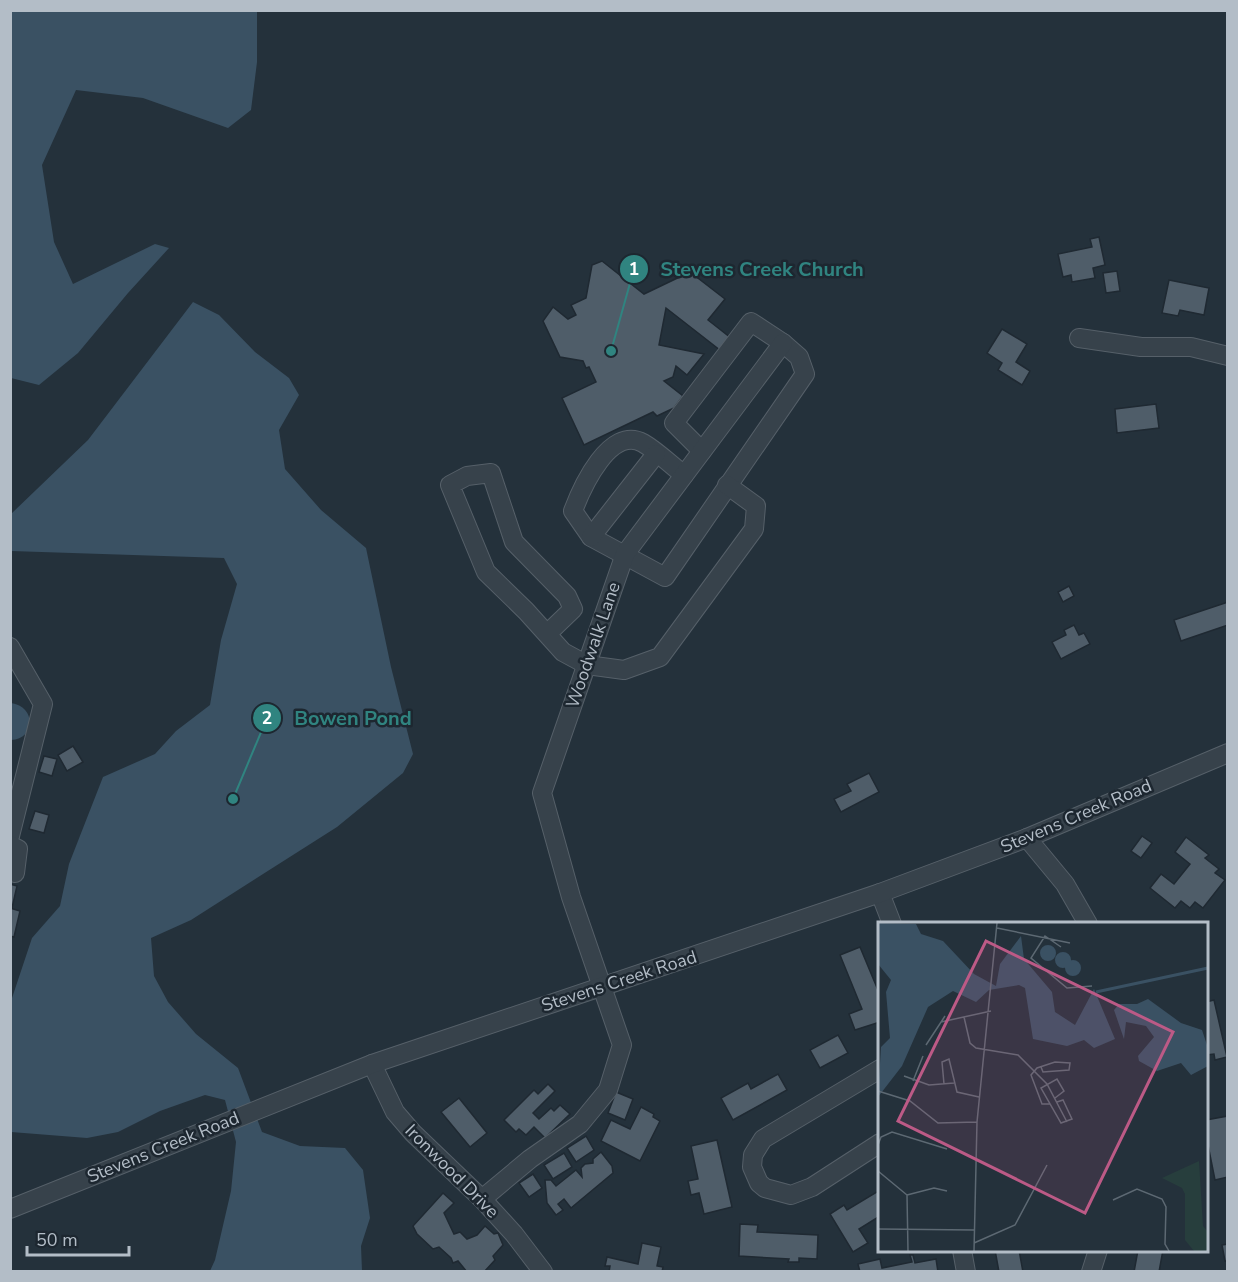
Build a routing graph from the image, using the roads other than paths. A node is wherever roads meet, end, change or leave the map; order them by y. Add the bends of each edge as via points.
1 (1079, 338) dead end
2 (783, 343) junction
3 (1227, 356) edge
4 (702, 451) junction
5 (656, 454) junction
6 (684, 476) junction
7 (727, 484) junction
8 (591, 537) junction
9 (625, 554) junction
10 (547, 634) junction
11 (10, 648) edge
12 (587, 665) junction
13 (1227, 753) edge
14 (10, 836) edge
15 (1027, 838) junction
16 (10, 845) edge
17 (15, 873) dead end
18 (880, 893) junction
19 (891, 922) edge
20 (1087, 922) edge
21 (601, 988) junction
22 (372, 1064) junction
23 (877, 1076) edge
24 (878, 1144) edge
25 (482, 1199) junction
26 (10, 1209) edge
27 (962, 1252) edge
28 (1098, 1252) edge
29 (543, 1272) edge
30 (966, 1272) edge
31 (1091, 1272) edge

1 - 3 street via 1141,347 1191,348
2 - 4 street, Woodwalk Lane
2 - 4 street via 751,322 674,423
2 - 7 street via 799,357 805,374
4 - 6 street, Woodwalk Lane
5 - 6 street
5 - 8 street
5 - 8 street via 641,442 620,441 608,450 583,485 573,510
6 - 9 street, Woodwalk Lane
7 - 9 street via 665,577
7 - 12 street via 756,506 754,529 660,657 624,670
8 - 9 street
9 - 12 street, Woodwalk Lane
10 - 10 street via 573,609 567,596 514,542 491,473 467,476 450,485 486,572
10 - 12 street via 563,652
11 - 14 street via 44,704
12 - 21 street, Woodwalk Lane via 542,793
13 - 15 street, Stevens Creek Road
15 - 18 street, Stevens Creek Road
15 - 20 street via 1065,884
16 - 17 street via 19,853
18 - 19 street
18 - 21 street, Stevens Creek Road
21 - 22 street, Stevens Creek Road
21 - 25 street, Woodwalk Lane via 622,1045 608,1090 580,1124
22 - 25 street, Ironwood Drive via 395,1113
22 - 26 street, Stevens Creek Road
23 - 24 street via 763,1139 753,1155 752,1167 765,1188 791,1195 812,1187
25 - 29 street, Ironwood Drive
27 - 30 street
28 - 31 street

